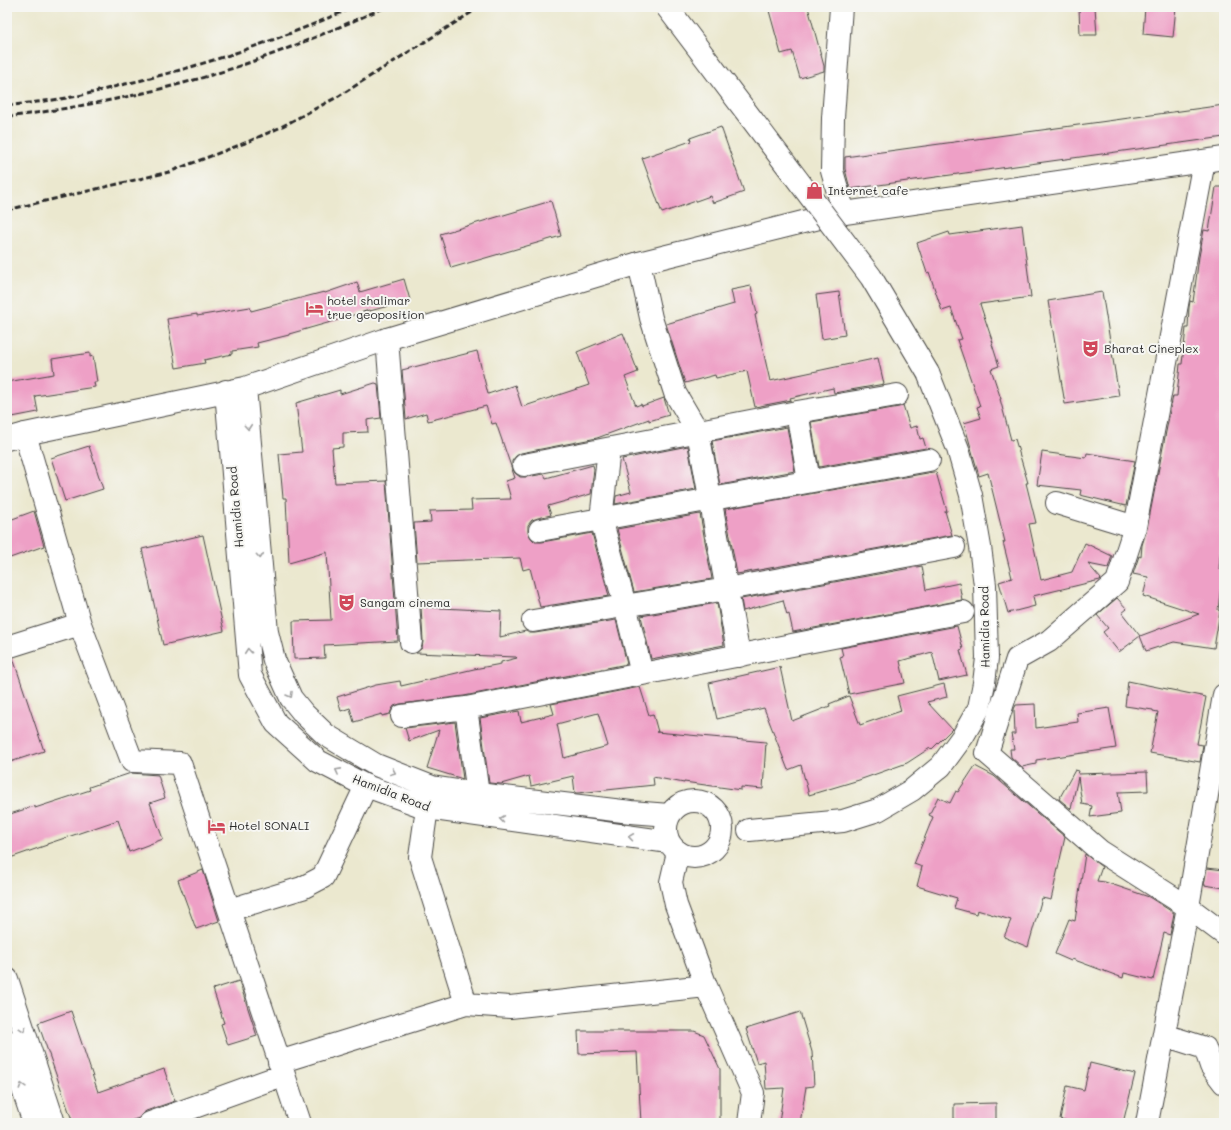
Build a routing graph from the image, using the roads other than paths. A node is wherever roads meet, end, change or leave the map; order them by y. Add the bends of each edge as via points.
1 (667, 7) edge
2 (841, 7) edge
3 (1214, 159) edge
4 (844, 213) junction
5 (639, 262) junction
6 (387, 339) junction
7 (235, 389) junction
8 (897, 395) dead end
9 (797, 412) junction
10 (698, 432) junction
11 (16, 437) edge
12 (609, 449) junction
13 (929, 460) dead end
14 (524, 465) dead end
15 (809, 481) junction
16 (710, 499) junction
17 (1057, 503) dead end
18 (601, 519) junction
19 (1135, 527) junction
20 (540, 530) dead end
21 (954, 547) dead end
22 (727, 589) junction
23 (625, 605) junction
24 (963, 612) dead end
25 (533, 621) dead end
26 (80, 624) junction
27 (411, 642) dead end
28 (7, 647) edge
29 (739, 656) junction
30 (279, 672) junction
31 (642, 674) junction
32 (255, 684) junction
33 (1224, 695) edge
34 (466, 708) junction
35 (402, 716) dead end
36 (366, 786) junction
37 (478, 794) junction
38 (427, 808) junction
39 (718, 814) junction
40 (669, 815) junction
41 (749, 830) junction
42 (718, 844) junction
43 (674, 847) junction
44 (1188, 907) junction
45 (229, 910) junction
46 (1224, 934) edge
47 (7, 979) edge
48 (706, 986) junction
49 (466, 1004) junction
50 (1164, 1035) junction
51 (7, 1041) edge
52 (281, 1068) junction
53 (1224, 1083) edge
54 (34, 1123) edge
55 (54, 1123) edge
56 (150, 1123) edge
57 (300, 1123) edge
58 (749, 1123) edge
59 (1147, 1123) edge

1 - 41 street, Hamidia Road, bridge via 871,277 928,373 958,449 971,495 985,585 987,658 979,708 941,766 912,790 878,810 843,820
2 - 4 street via 832,171
3 - 4 street
3 - 19 street
4 - 5 street
5 - 6 street
5 - 10 street via 652,318 675,393
6 - 7 street
6 - 27 street
7 - 11 street
7 -> 30 street, Hamidia Road via 267,632
32 -> 7 street, Hamidia Road via 250,675
8 - 9 street
9 - 10 street
9 - 15 street
10 - 12 street
10 - 16 street
11 - 26 street
12 - 14 street
12 - 18 street
13 - 15 street
15 - 16 street
16 - 18 street
16 - 22 street
17 - 19 street
18 - 20 street
18 - 23 street
19 - 44 street via 1118,582 1049,641 1017,659 987,753 1100,851
21 - 22 street
22 - 23 street
22 - 29 street
23 - 25 street
23 - 31 street
24 - 29 street
26 - 28 street
26 - 45 street via 132,761 180,763
29 - 31 street
30 - 32 street
30 -> 37 street, Hamidia Road via 291,698 326,735 376,765 432,787
31 - 34 street
36 -> 32 street, Hamidia Road via 318,760 276,723
33 - 44 street
34 - 35 street
34 - 37 street
36 - 38 street, Hamidia Road
36 - 45 street via 323,877 302,888
37 - 40 street, Hamidia Road
43 -> 38 street, Hamidia Road
38 - 49 street via 420,857
39 - 40 street via 713,807 697,800 680,804
39 - 41 street
39 - 42 street via 723,831
40 - 43 street via 666,833
41 - 42 street, Hamidia Road
42 - 43 street via 710,853 702,856 686,856
43 - 48 street via 670,882
44 - 46 street
44 - 50 street
45 - 52 street
47 -> 55 street
48 - 49 street via 510,1007
48 - 58 street via 753,1093
49 - 52 street
50 - 53 street via 1205,1048 1211,1066
50 - 59 street
54 -> 51 street
52 - 56 street
52 - 57 street

